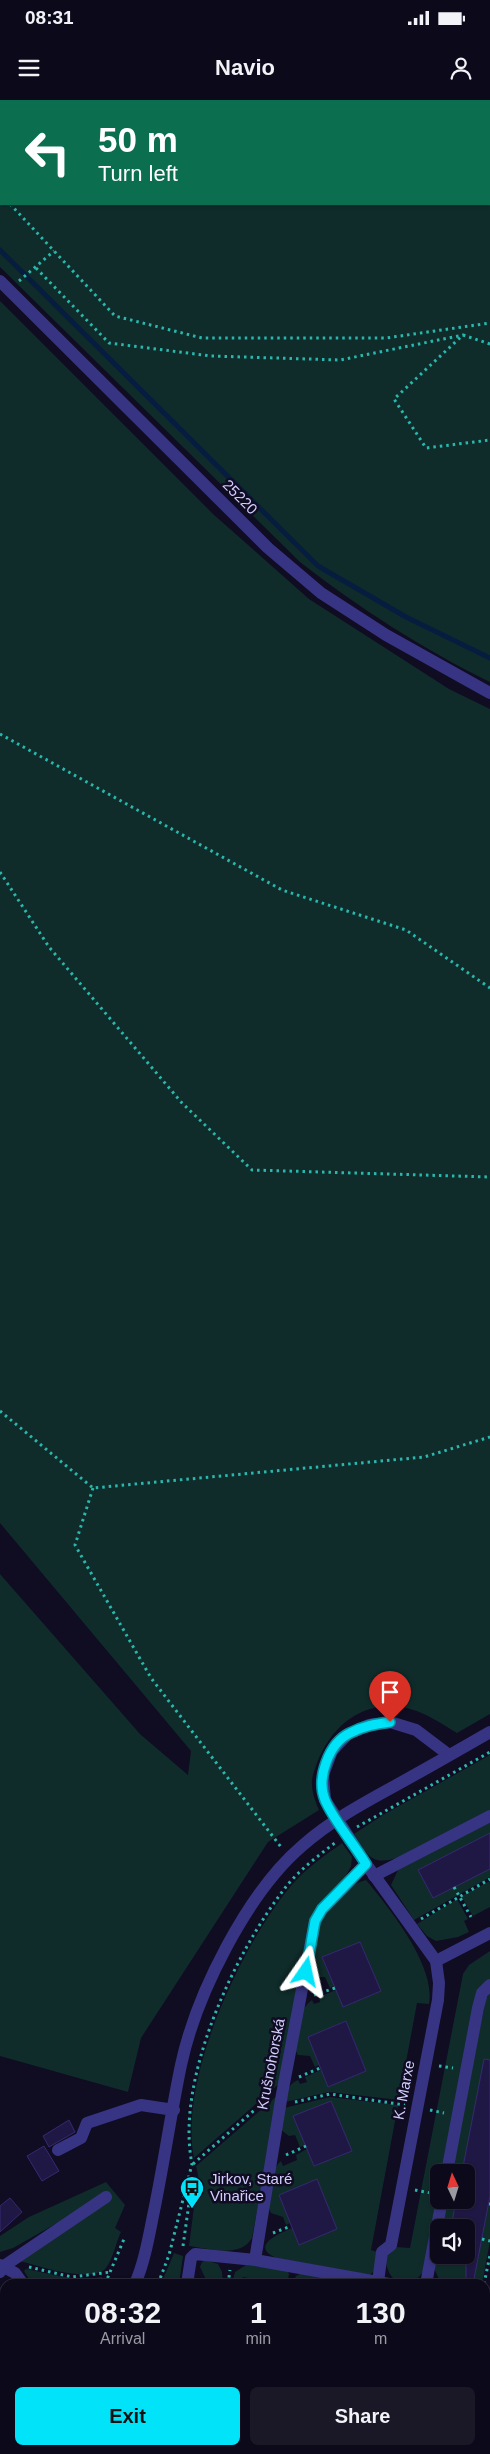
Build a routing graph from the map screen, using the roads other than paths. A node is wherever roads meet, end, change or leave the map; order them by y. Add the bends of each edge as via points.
1 (0, 281) edge
2 (490, 693) edge
3 (490, 1732) edge
4 (449, 1755) junction
5 (490, 1816) edge
6 (366, 1864) junction
7 (374, 1876) junction
8 (490, 1933) edge
9 (436, 1961) junction
10 (490, 1985) edge
11 (174, 2110) junction
12 (58, 2150) dead end
13 (448, 2164) edge
14 (106, 2198) dead end
15 (440, 2209) edge
16 (255, 2260) junction
17 (4, 2266) edge
18 (19, 2279) edge
19 (137, 2279) edge
20 (188, 2279) edge
21 (361, 2279) edge
22 (383, 2279) edge
23 (427, 2279) edge

1 - 2 street, 25220 via 268,548 321,593
3 - 4 street
4 - 6 street via 416,1730 390,1722 369,1725 348,1734 332,1751 323,1775 325,1800
4 - 11 street via 336,1820 289,1857 267,1884 221,1959 197,2012 181,2064
5 - 7 street
6 - 7 street
6 - 16 street, Krušnohorská via 322,1909 315,1921 283,2085
7 - 9 street
8 - 9 street
9 - 22 street, K. Marxe via 438,2000 391,2244 382,2252
10 - 13 street via 482,1993 478,2008
11 - 12 street via 141,2105 126,2109 87,2123 81,2138
11 - 19 street via 146,2249
14 - 17 street
15 - 23 street
16 - 20 street via 196,2254 191,2258
16 - 21 street
17 - 18 street

